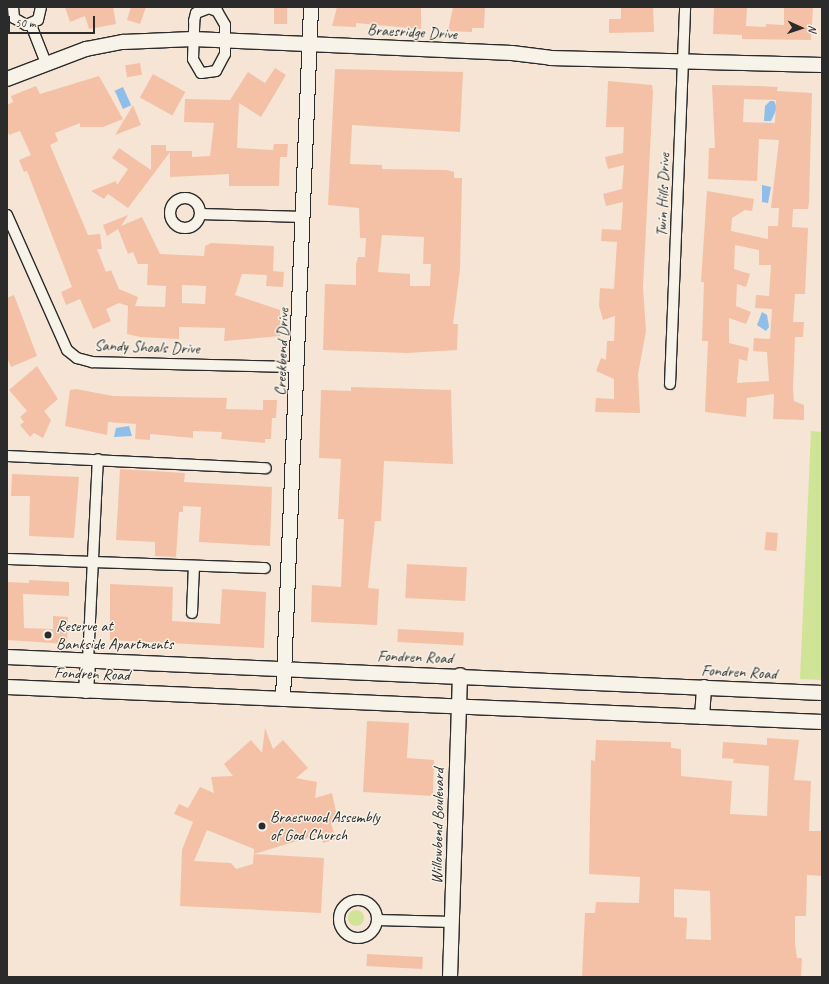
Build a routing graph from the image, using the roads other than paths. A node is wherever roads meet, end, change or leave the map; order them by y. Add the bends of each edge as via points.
1 (13, 7) edge
2 (41, 7) edge
3 (312, 7) edge
4 (685, 7) edge
5 (31, 24) junction
6 (193, 39) junction
7 (225, 42) junction
8 (310, 44) junction
9 (683, 60) junction
10 (46, 63) junction
11 (822, 65) edge
12 (7, 79) edge
13 (200, 214) dead end
14 (7, 216) edge
15 (304, 217) junction
16 (298, 367) junction
17 (670, 384) dead end
18 (7, 456) edge
19 (98, 459) junction
20 (266, 468) dead end
21 (7, 559) edge
22 (93, 562) junction
23 (194, 566) junction
24 (265, 568) dead end
25 (192, 613) dead end
26 (7, 657) edge
27 (88, 661) junction
28 (285, 669) junction
29 (460, 675) junction
30 (7, 687) edge
31 (704, 687) junction
32 (86, 690) junction
33 (822, 693) edge
34 (283, 699) junction
35 (458, 706) junction
36 (702, 717) junction
37 (822, 722) edge
38 (377, 920) dead end
39 (452, 922) junction
40 (450, 977) edge

1 - 5 street via 17,22
2 - 5 street via 38,20
3 - 8 street, Creekbend Drive
4 - 9 street, Twin Hills Drive
5 - 10 street
6 - 7 street, Braesridge Drive
6 - 7 street via 196,13 209,8 222,17
6 - 7 street via 193,59 201,73 216,71 222,64
6 - 10 street, Braesridge Drive via 123,42 86,49
7 - 8 street, Braesridge Drive
8 - 9 street, Braesridge Drive via 550,58
8 - 15 street, Creekbend Drive
9 - 11 street, Braesridge Drive
9 - 17 street, Twin Hills Drive
10 - 12 street, Braesridge Drive
13 - 15 street
14 - 16 street, Sandy Shoals Drive via 67,350 77,358 92,362
15 - 16 street, Creekbend Drive
16 - 28 street, Creekbend Drive
18 - 19 street
19 - 20 street
19 - 22 street
21 - 22 street
22 - 23 street
22 - 27 street
23 - 24 street
23 - 25 street
26 - 27 street, Fondren Road
27 - 28 street, Fondren Road
27 - 32 street
28 - 29 street, Fondren Road
28 - 34 street, Creekbend Drive
29 - 31 street, Fondren Road
29 - 35 street, Willowbend Boulevard
30 - 32 street, Fondren Road
31 - 33 street, Fondren Road
31 - 36 street
32 - 34 street, Fondren Road
34 - 35 street, Fondren Road
35 - 36 street, Fondren Road
35 - 39 street, Willowbend Boulevard
36 - 37 street, Fondren Road
38 - 39 street
39 - 40 street, Willowbend Boulevard

